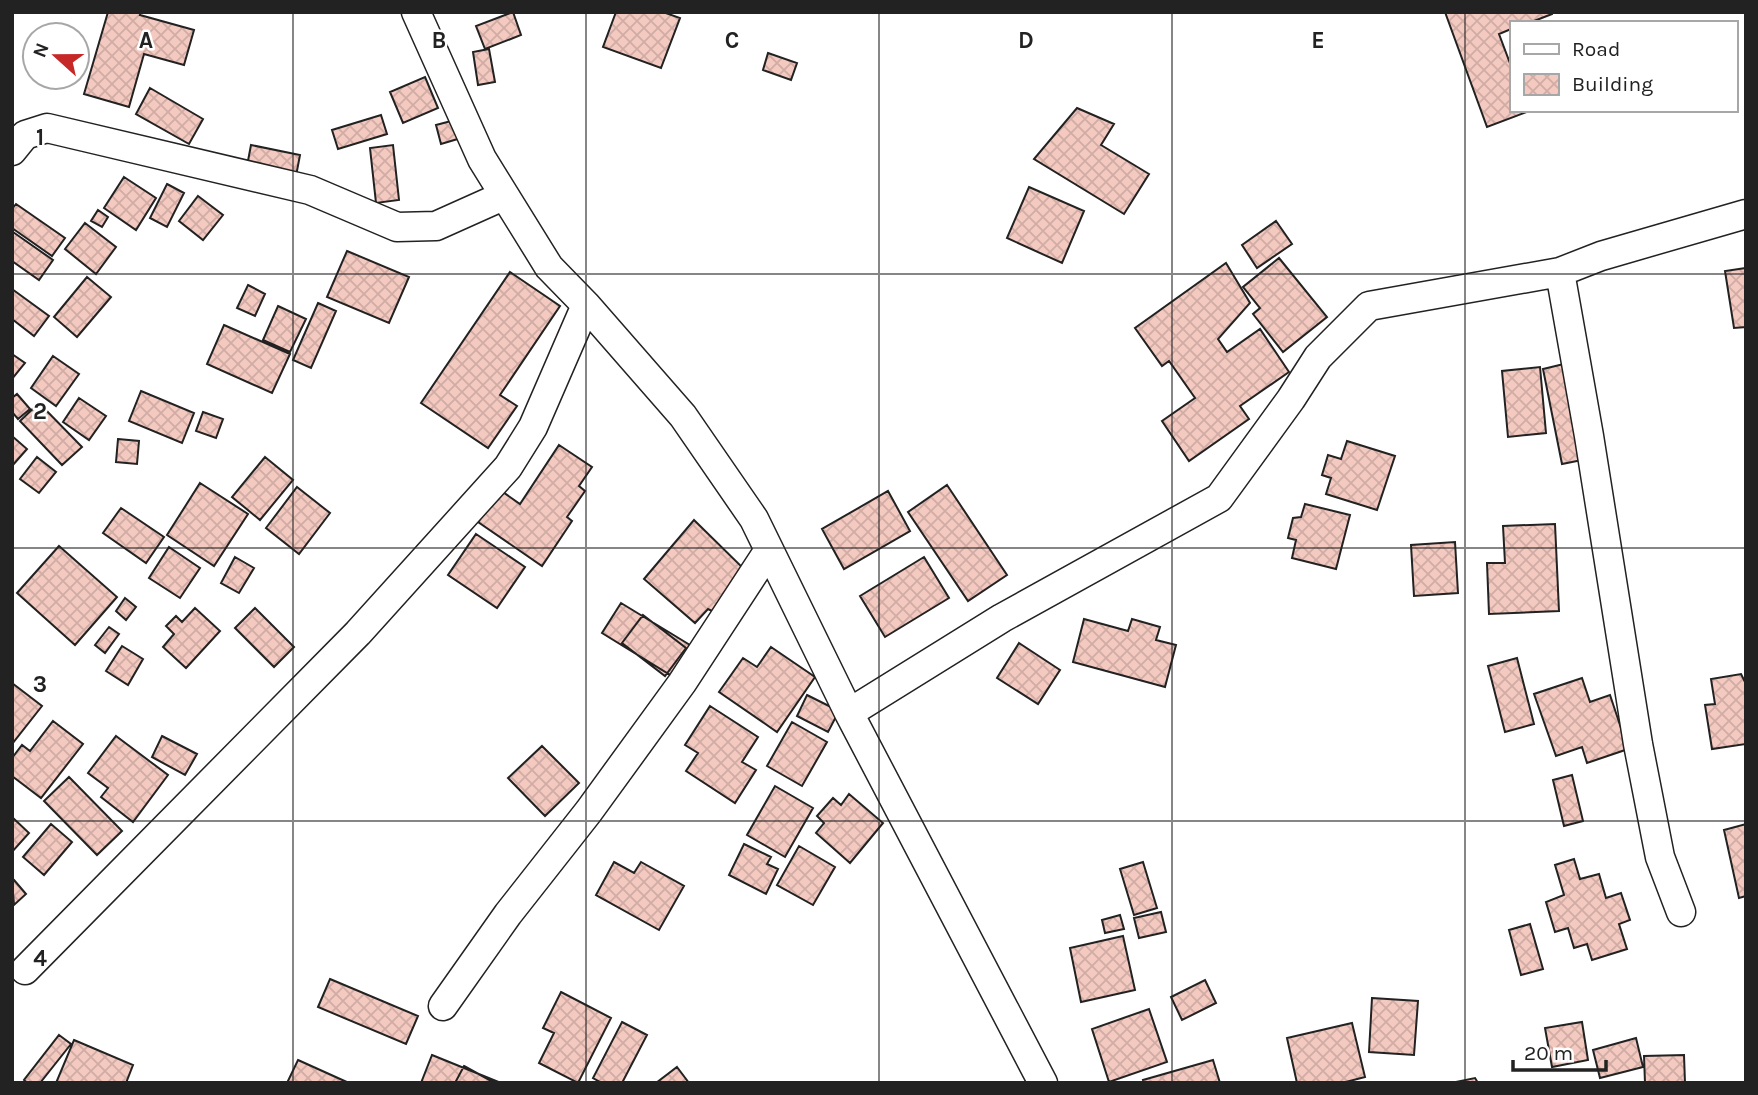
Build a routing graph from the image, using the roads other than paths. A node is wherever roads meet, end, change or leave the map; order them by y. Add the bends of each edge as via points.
1 (416, 12) edge
2 (12, 151) edge
3 (503, 196) junction
4 (1746, 214) edge
5 (1560, 272) junction
6 (586, 305) junction
7 (769, 550) junction
8 (849, 713) junction
9 (1681, 912) dead end
10 (25, 970) dead end
11 (443, 1006) dead end
12 (1043, 1083) edge

1 - 3 street
2 - 3 street via 25,135 47,128 310,190 397,227 436,226
3 - 6 street via 549,267
4 - 5 street
5 - 8 street via 1369,306 1318,357 1219,498 1002,618
5 - 9 street via 1638,744 1660,857
6 - 7 street via 683,416 754,519
6 - 10 street via 533,427 508,467 358,633
7 - 8 street
7 - 11 street via 682,683
8 - 12 street

